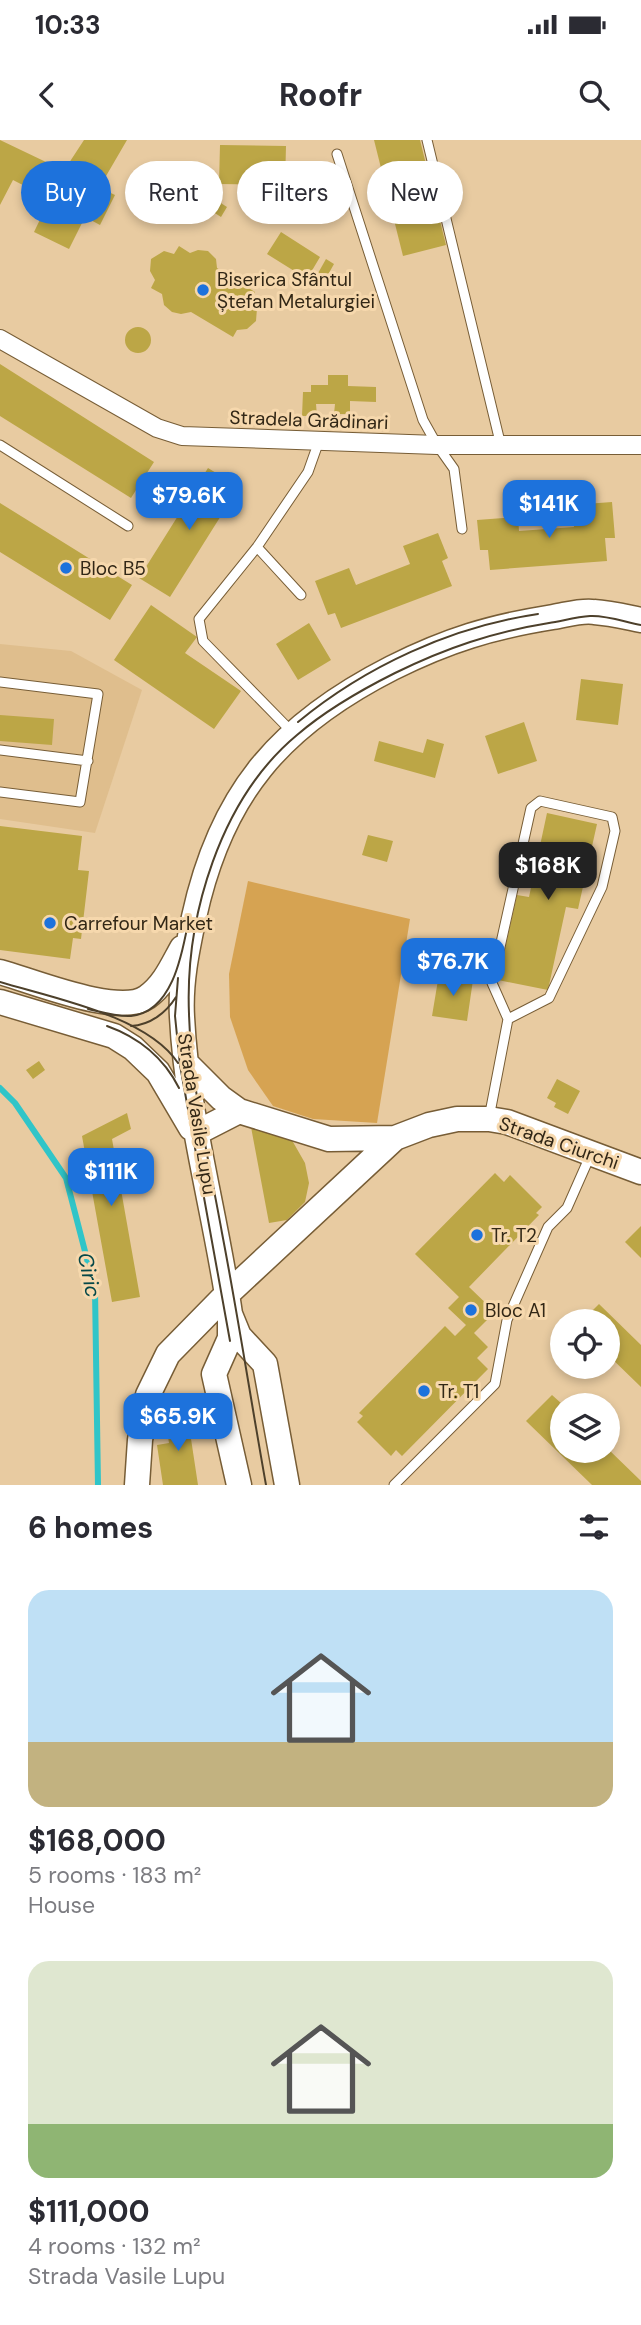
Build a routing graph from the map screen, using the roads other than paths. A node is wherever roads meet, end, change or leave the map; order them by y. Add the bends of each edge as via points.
1 (427, 140) edge
2 (337, 154) dead end
3 (0, 339) edge
4 (318, 441) junction
5 (0, 445) edge
6 (436, 445) junction
7 (641, 445) edge
8 (501, 446) junction
9 (128, 526) dead end
10 (462, 529) dead end
11 (257, 547) junction
12 (301, 595) dead end
13 (641, 620) edge
14 (0, 682) edge
15 (293, 732) junction
16 (0, 750) edge
17 (88, 761) junction
18 (0, 792) edge
19 (191, 932) junction
20 (0, 972) edge
21 (0, 1002) edge
22 (508, 1019) junction
23 (186, 1063) junction
24 (239, 1111) junction
25 (489, 1119) junction
26 (199, 1137) junction
27 (394, 1138) junction
28 (592, 1153) junction
29 (641, 1172) edge
30 (229, 1304) junction
31 (137, 1485) edge
32 (239, 1485) edge
33 (287, 1485) edge
34 (394, 1485) edge

1 - 8 lane
2 - 6 lane via 423,420
3 - 4 street, Stradela Grădinari via 156,428 182,436
4 - 6 street, Stradela Grădinari
4 - 11 lane via 308,471
5 - 9 lane
6 - 8 street, Stradela Grădinari
6 - 10 lane via 454,469
7 - 8 street, Stradela Grădinari
11 - 12 lane
11 - 15 lane via 199,619 203,641
13 - 15 main road, Strada Vasile Lupu via 592,611 466,635 368,681
14 - 17 lane via 97,694
15 - 19 main road, Strada Vasile Lupu via 247,784 222,827 203,878
16 - 17 lane
17 - 18 lane via 80,802
19 - 20 main road via 160,986 134,1004 115,1005
19 - 23 main road, Strada Vasile Lupu via 183,979
21 - 26 main road via 114,1036 133,1048 158,1072
22 - 22 lane via 549,998 603,887 615,831 612,817 540,801 531,808 492,983
22 - 25 lane
23 - 24 main road, Strada Ciurchi
23 - 26 main road, Strada Vasile Lupu
24 - 26 main road
24 - 27 main road, Strada Ciurchi via 329,1139
25 - 27 main road, Strada Ciurchi via 457,1119
25 - 28 main road, Strada Ciurchi
26 - 30 main road, Strada Vasile Lupu
27 - 30 main road, Strada Ciurchi
28 - 29 main road, Strada Ciurchi
28 - 34 lane via 568,1208 548,1227 507,1320 495,1384
30 - 31 main road, Strada Ciurchi via 168,1354 148,1395
30 - 32 main road, Strada Vasile Lupu via 230,1338 214,1374
30 - 33 main road, Strada Vasile Lupu via 239,1336 265,1364

